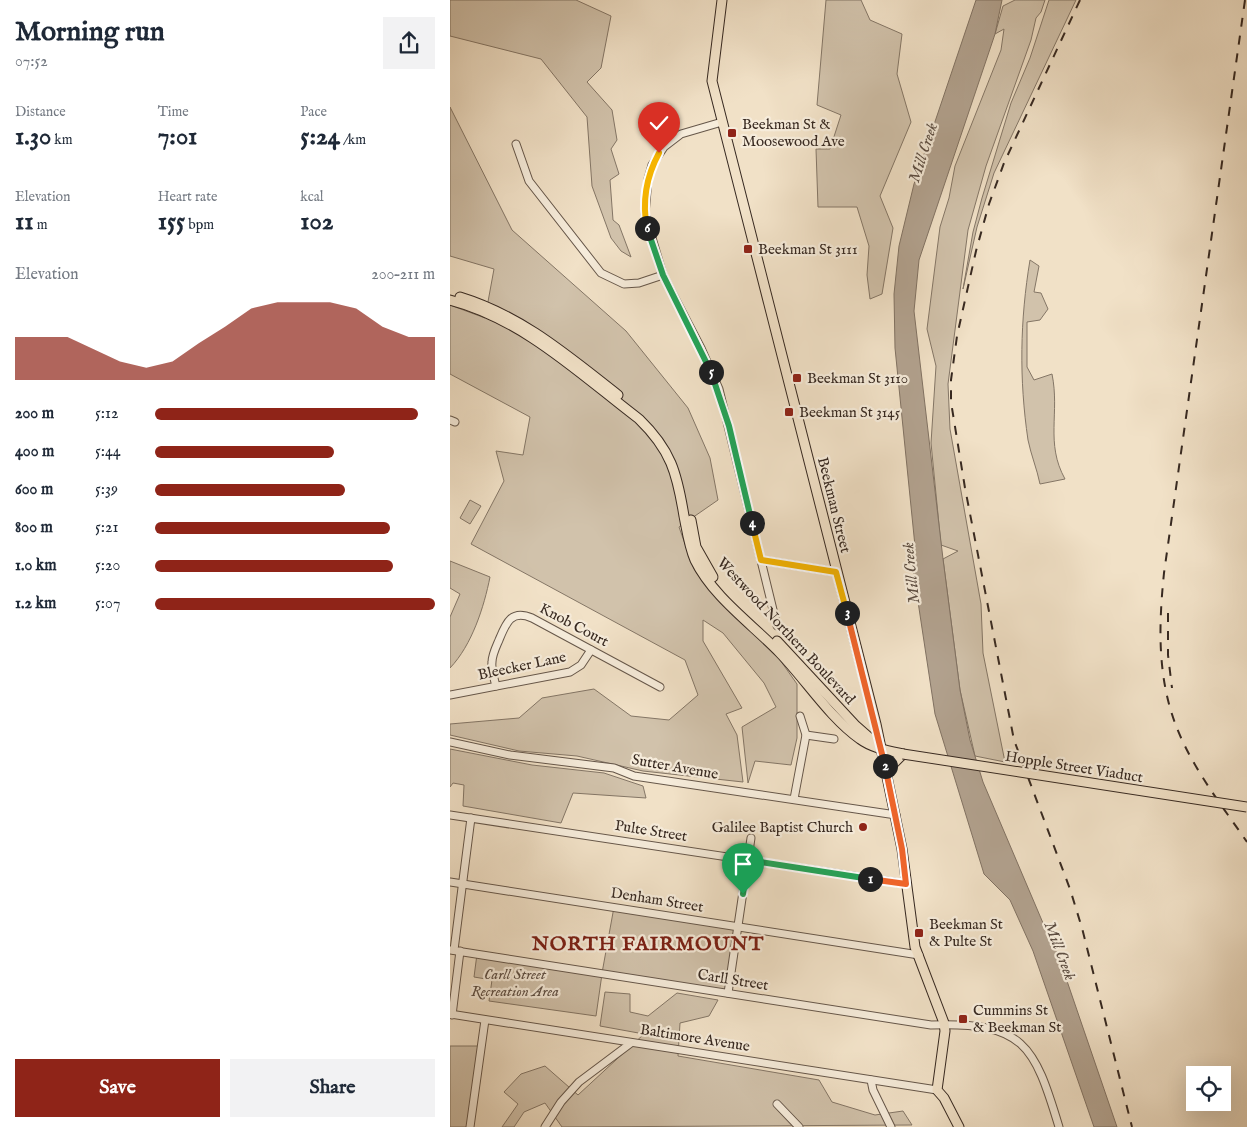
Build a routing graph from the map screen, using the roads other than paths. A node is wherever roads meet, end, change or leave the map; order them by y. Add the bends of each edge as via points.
1 (722, 0) edge
2 (722, 122) junction
3 (516, 144) dead end
4 (663, 275) junction
5 (450, 294) edge
6 (450, 300) edge
7 (761, 560) junction
8 (836, 572) junction
9 (777, 626) dead end
10 (591, 650) junction
11 (496, 686) junction
12 (660, 686) dead end
13 (450, 695) edge
14 (800, 716) dead end
15 (874, 719) junction
16 (856, 726) junction
17 (806, 735) junction
18 (834, 739) dead end
19 (450, 742) edge
20 (881, 748) junction
21 (900, 755) junction
22 (886, 771) junction
23 (794, 800) junction
24 (1247, 808) edge
25 (450, 815) edge
26 (896, 815) junction
27 (471, 818) junction
28 (751, 838) dead end
29 (748, 860) junction
30 (450, 882) edge
31 (463, 884) junction
32 (906, 884) junction
33 (738, 927) junction
34 (455, 950) edge
35 (919, 955) junction
36 (728, 993) junction
37 (451, 1015) edge
38 (485, 1020) junction
39 (944, 1024) junction
40 (631, 1043) junction
41 (871, 1080) junction
42 (937, 1090) junction
43 (777, 1104) dead end
44 (470, 1127) edge
45 (545, 1127) edge
46 (798, 1127) edge
47 (891, 1127) edge
48 (958, 1127) edge
49 (1059, 1127) edge

1 - 2 main road, Beekman Street via 712,72
2 - 4 street via 675,137 652,165 645,214
2 - 8 main road, Beekman Street
3 - 4 street via 529,181 601,273 624,284
4 - 7 street via 702,348 719,389
5 - 16 main road, Westwood Northern Boulevard via 502,313 548,340 657,430 676,459 696,547 707,569
6 - 20 main road, Westwood Northern Boulevard via 492,316 534,339 639,419 655,435 676,471 688,538 700,569 838,719 861,740
7 - 8 street
7 - 9 street
8 - 15 main road, Beekman Street
10 - 11 street, Bleecker Lane via 581,665 570,672
10 - 11 street, Knob Court via 532,618 512,616 506,622 492,660
10 - 12 street, Knob Court
11 - 13 street, Bleecker Lane
14 - 17 street
15 - 16 main road
15 - 20 main road, Beekman Street
16 - 20 main road, Westwood Northern Boulevard
17 - 18 street
17 - 23 street
19 - 23 street, Sutter Avenue via 510,755 614,768 634,776
20 - 21 main road, Hopple Street Viaduct
20 - 22 main road, Beekman Street
21 - 22 main road
21 - 24 main road, Hopple Street Viaduct, bridge
22 - 26 main road, Beekman Street
23 - 26 street, Sutter Avenue
25 - 27 street, Pulte Street
26 - 32 main road, Beekman Street
27 - 29 street, Pulte Street
27 - 31 street
28 - 29 street
29 - 32 street, Pulte Street
29 - 33 street
30 - 31 street, Denham Street
31 - 33 street, Denham Street
31 - 34 street
32 - 35 main road, Beekman Street via 912,934
33 - 35 street, Denham Street
33 - 36 street
34 - 36 street, Carll Street
34 - 37 street
35 - 39 main road, Beekman Street
36 - 39 street, Carll Street via 931,1025
37 - 38 street, Baltimore Avenue
38 - 40 street, Baltimore Avenue
38 - 44 street
39 - 42 main road, Beekman Street via 946,1031
39 - 49 street, Carll Street via 993,1030 1011,1036 1026,1048 1037,1064
40 - 41 street, Baltimore Avenue
40 - 45 street via 579,1082
41 - 42 street, Baltimore Avenue
41 - 47 street
42 - 48 main road
43 - 46 street

